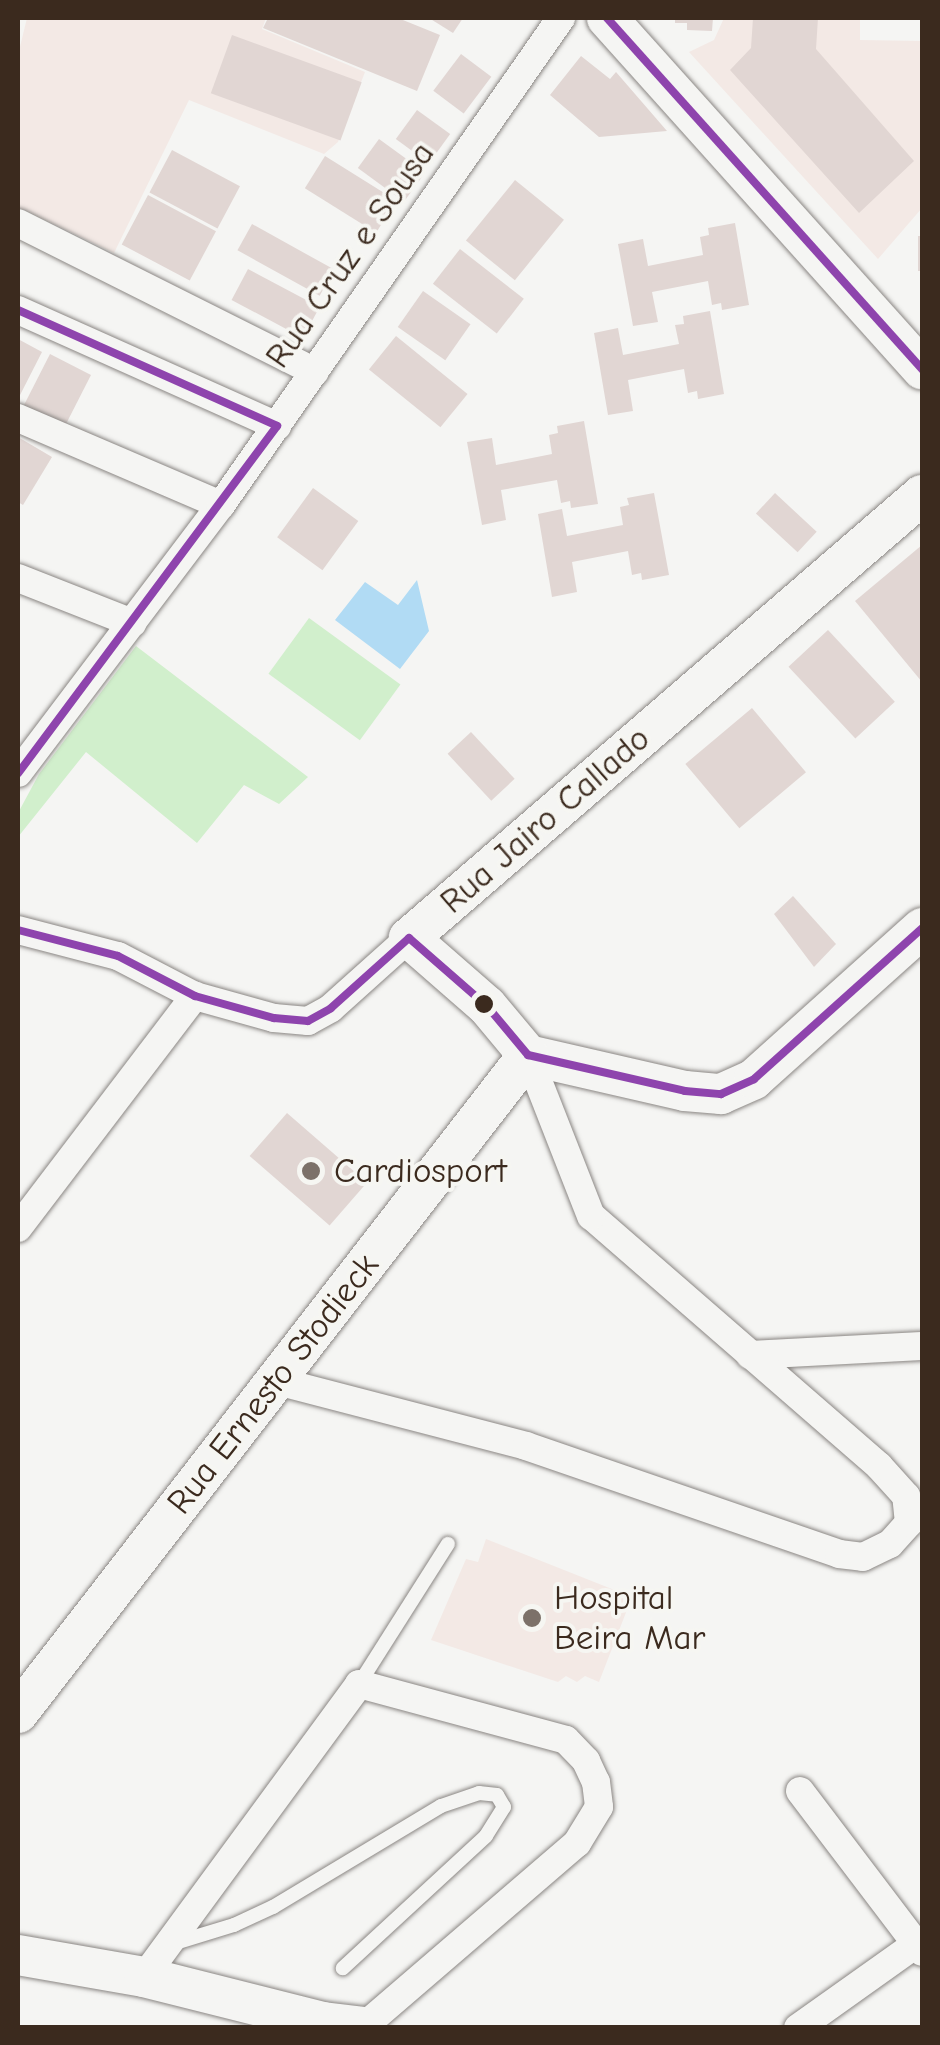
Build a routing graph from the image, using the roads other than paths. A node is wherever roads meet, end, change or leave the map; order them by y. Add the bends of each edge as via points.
1 (561, 18) edge
2 (607, 18) edge
3 (18, 223) edge
4 (18, 310) edge
5 (922, 369) edge
6 (315, 372) junction
7 (18, 418) edge
8 (277, 426) junction
9 (922, 495) edge
10 (222, 505) junction
11 (18, 578) edge
12 (132, 623) junction
13 (18, 772) edge
14 (18, 930) edge
15 (409, 938) junction
16 (919, 939) edge
17 (195, 996) junction
18 (528, 1055) junction
19 (18, 1228) edge
20 (922, 1346) edge
21 (750, 1355) junction
22 (277, 1382) junction
23 (448, 1544) dead end
24 (359, 1684) junction
25 (18, 1712) edge
26 (800, 1791) dead end
27 (920, 1945) edge
28 (18, 1955) edge
29 (155, 1962) junction
30 (342, 1968) dead end
31 (363, 2027) edge
32 (798, 2028) edge

1 - 6 street, Rua Cruz e Sousa
2 - 5 street
3 - 6 street
4 - 8 street
6 - 8 street, Rua Cruz e Sousa
7 - 10 street
8 - 10 street, Rua Cruz e Sousa
9 - 15 street, Rua Jairo Callado
10 - 12 street, Rua Cruz e Sousa
11 - 12 street
12 - 13 street, Rua Cruz e Sousa
14 - 17 street, Rua Jairo Callado via 118,956
15 - 17 street, Rua Jairo Callado via 308,1021
15 - 18 street via 487,1006
16 - 18 street via 754,1079 721,1094
17 - 19 street
18 - 21 street via 591,1216
18 - 22 street, Rua Ernesto Stodieck
20 - 21 street
21 - 22 street via 906,1496 909,1524 890,1544 863,1557 839,1554 526,1446
22 - 25 street, Rua Ernesto Stodieck
23 - 24 lane
24 - 29 street
24 - 31 street via 566,1740 586,1760 599,1806 563,1857
26 - 27 street
27 - 32 street
28 - 29 street
29 - 30 lane via 273,1906 441,1806 479,1793 496,1795 504,1807 486,1836
29 - 31 street via 323,2022

